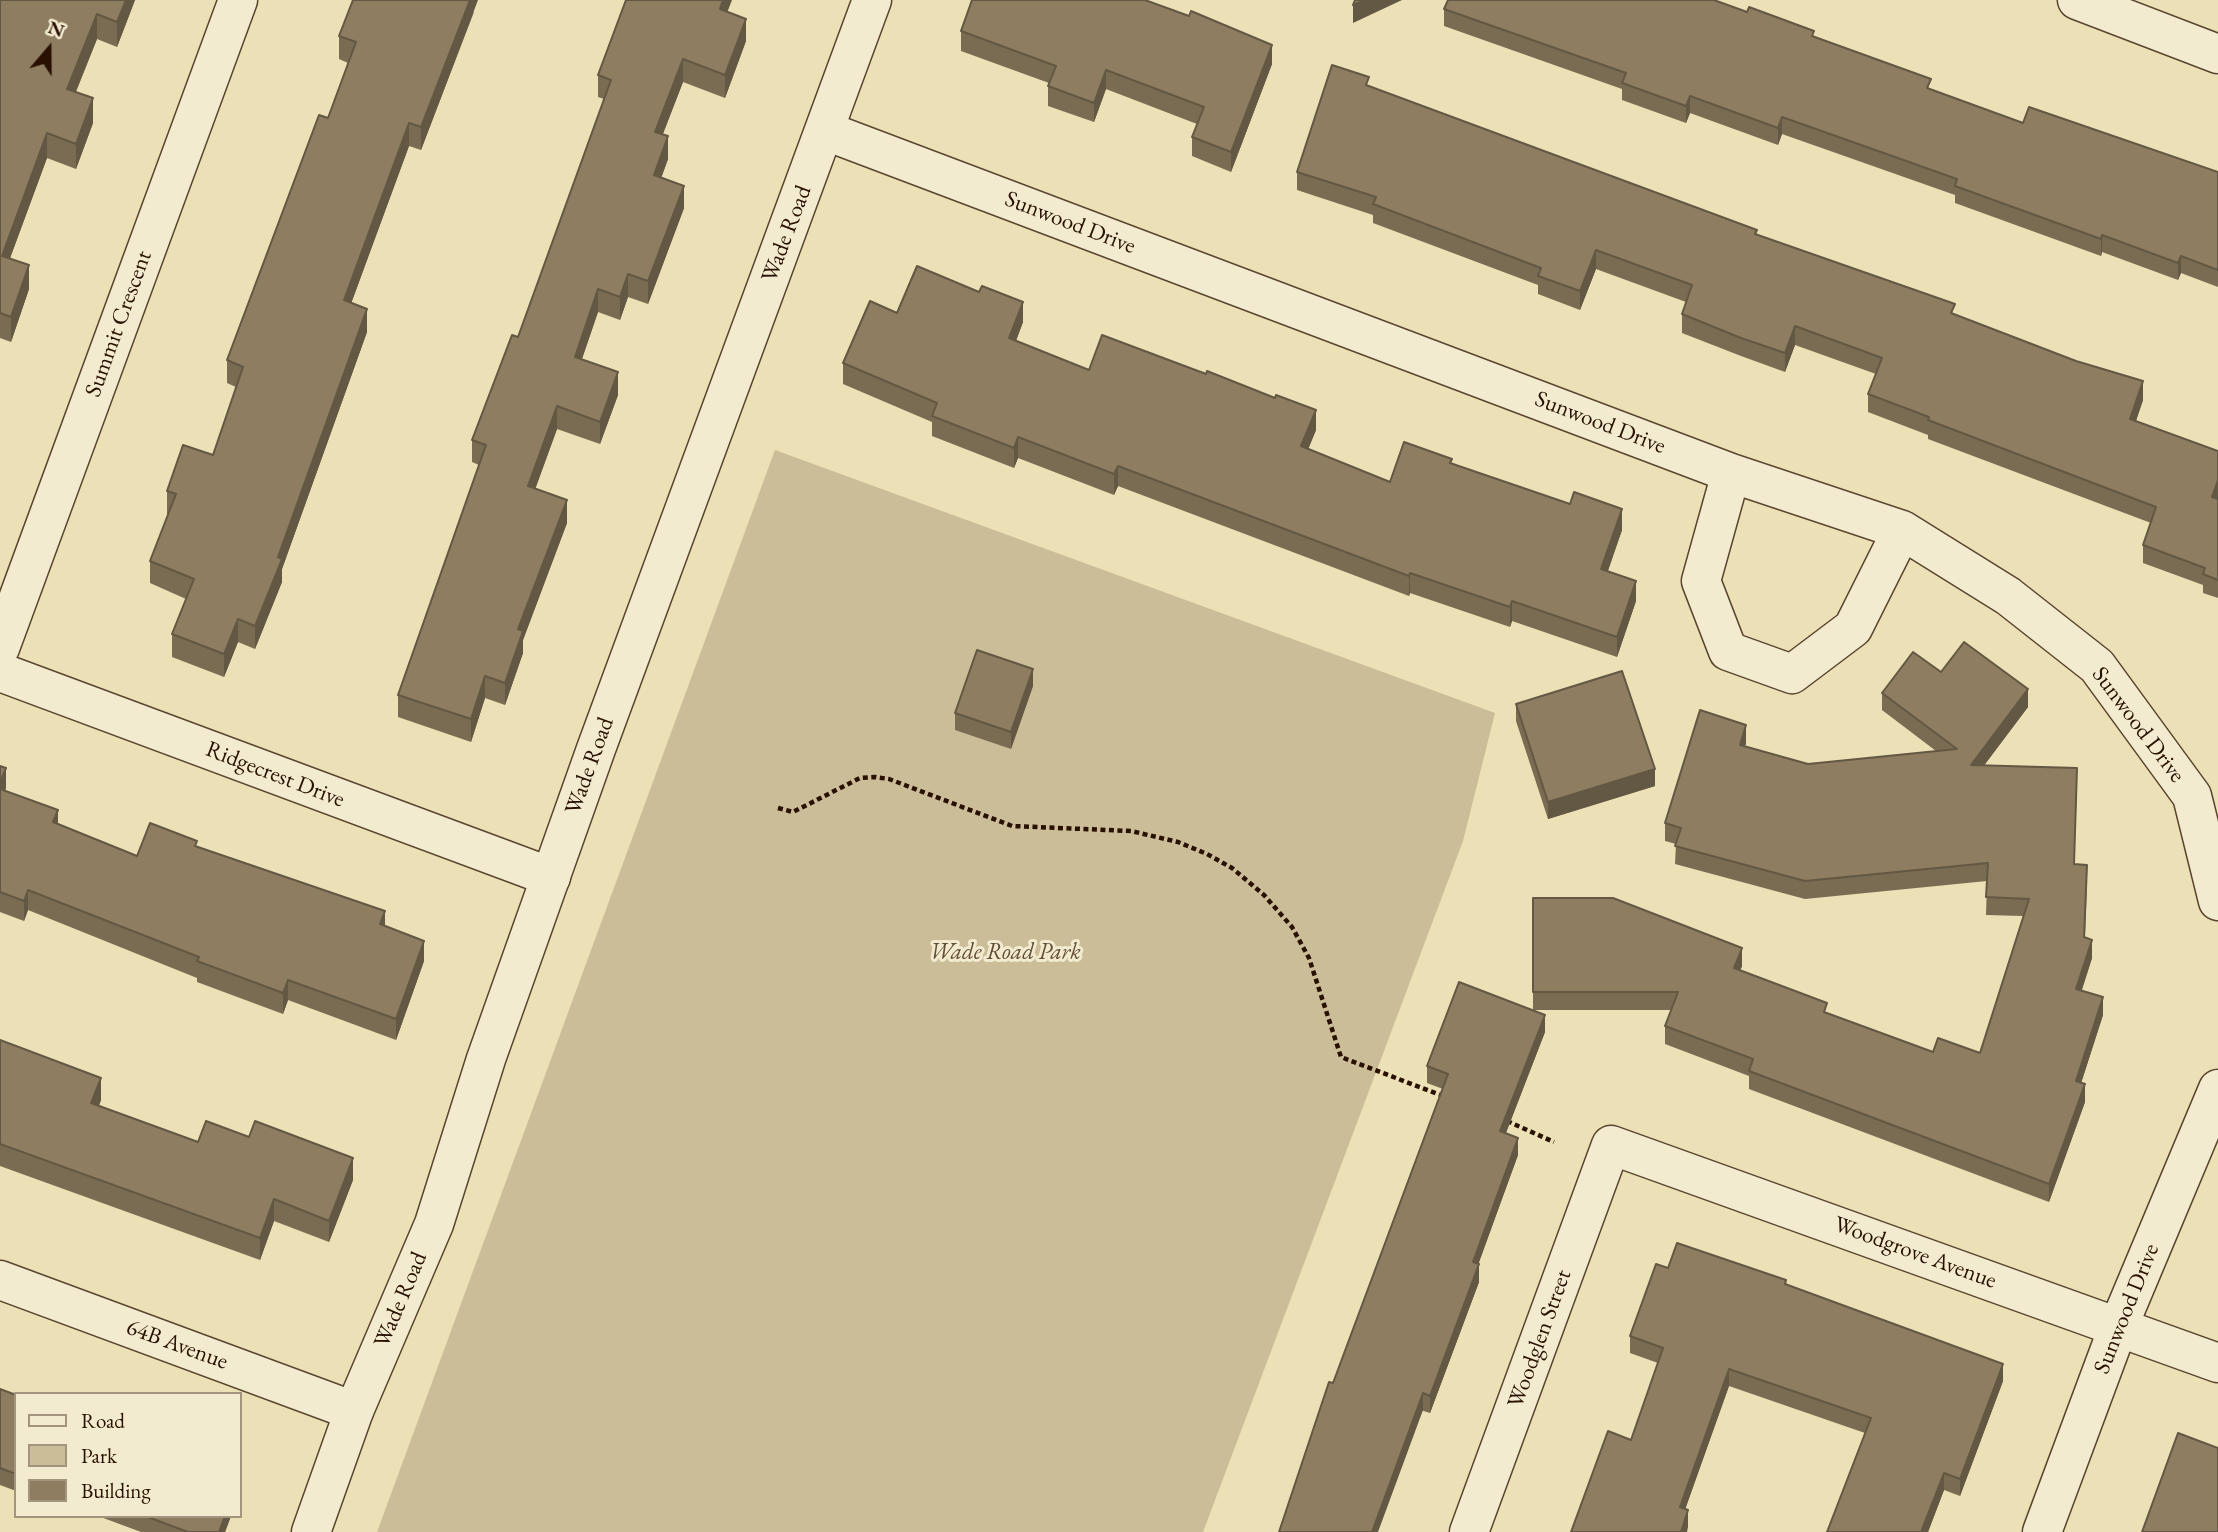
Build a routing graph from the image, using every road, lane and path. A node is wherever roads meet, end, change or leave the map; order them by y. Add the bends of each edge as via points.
1 (237, 0) edge
2 (872, 0) edge
3 (2077, 0) edge
4 (2218, 54) edge
5 (826, 131) junction
6 (1731, 473) junction
7 (1902, 530) junction
8 (0, 648) edge
9 (0, 672) edge
10 (2205, 792) edge
11 (778, 808) dead end
12 (551, 877) junction
13 (2218, 901) edge
14 (2218, 1089) edge
15 (1451, 1100) edge
16 (1500, 1118) edge
17 (1554, 1142) dead end
18 (1611, 1145) joint
19 (0, 1280) edge
20 (2119, 1325) junction
21 (2218, 1363) edge
22 (354, 1411) junction
23 (311, 1532) edge
24 (1469, 1532) edge
25 (2042, 1532) edge

1 - 8 street, Summit Crescent
2 - 5 street, Wade Road
3 - 4 street
5 - 6 street, Sunwood Drive
5 - 12 street, Wade Road
6 - 7 street, Sunwood Drive
6 - 7 street via 1701,581 1728,651 1792,674 1853,628
7 - 10 street, Sunwood Drive via 2008,596 2097,667
9 - 12 street, Ridgecrest Drive
10 - 13 street, Sunwood Drive
11 - 15 path via 793,812 860,778 875,777 1012,826 1131,831 1207,854 1264,895 1292,928 1309,958 1341,1057
12 - 22 street, Wade Road via 433,1224
14 - 20 street, Sunwood Drive
16 - 17 path
18 - 20 street, Woodgrove Avenue
18 - 24 street, Woodglen Street
19 - 22 street, 64B Avenue
20 - 21 street, Woodgrove Avenue
20 - 25 street, Sunwood Drive
22 - 23 street, Wade Road

